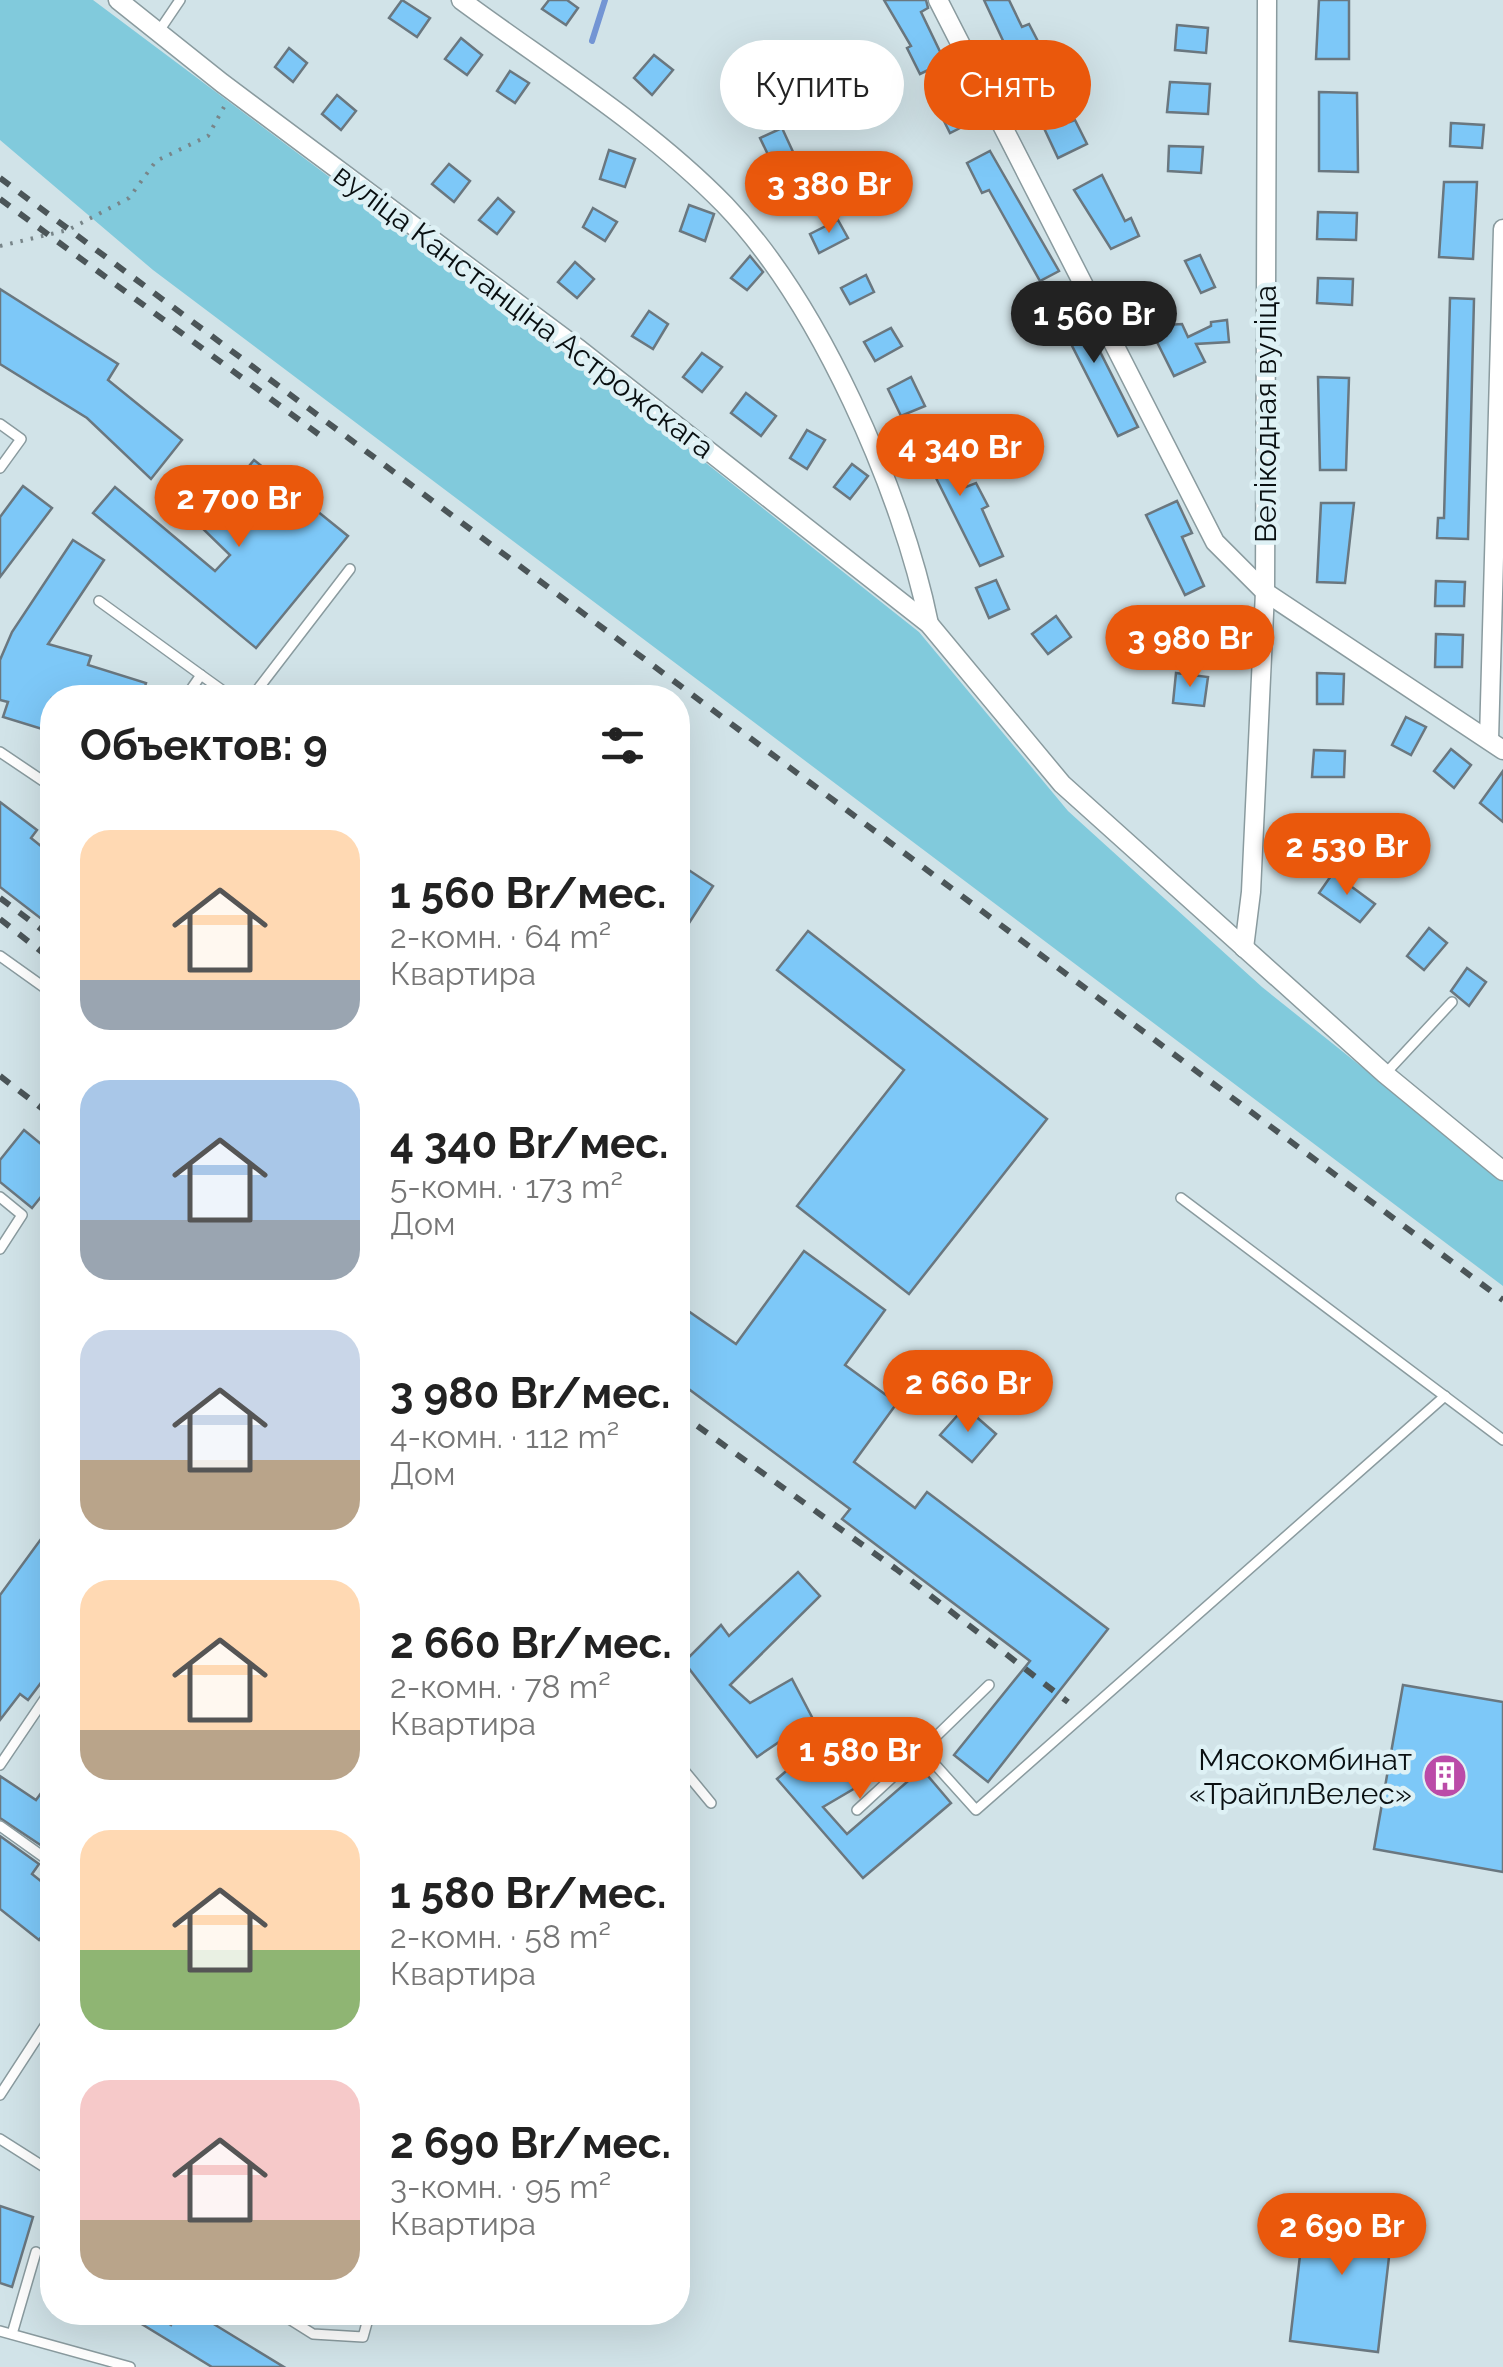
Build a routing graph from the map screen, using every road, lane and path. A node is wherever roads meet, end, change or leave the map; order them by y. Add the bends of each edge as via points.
1 (118, 0) edge
2 (180, 0) edge
3 (461, 0) edge
4 (938, 0) edge
5 (1266, 0) edge
6 (159, 31) junction
7 (222, 83) junction
8 (1503, 229) edge
9 (0, 246) edge
10 (0, 424) edge
11 (0, 468) edge
12 (350, 569) dead end
13 (1265, 592) junction
14 (98, 601) dead end
15 (929, 624) junction
16 (201, 674) junction
17 (194, 685) edge
18 (216, 685) edge
19 (261, 685) edge
20 (1496, 745) edge
21 (0, 752) edge
22 (40, 779) edge
23 (1244, 948) junction
24 (0, 956) edge
25 (40, 984) edge
26 (1452, 1002) dead end
27 (1385, 1074) junction
28 (1503, 1171) edge
29 (0, 1198) edge
30 (1181, 1198) dead end
31 (0, 1249) edge
32 (1445, 1396) junction
33 (1503, 1440) edge
34 (989, 1686) dead end
35 (40, 1706) edge
36 (922, 1750) junction
37 (0, 1765) edge
38 (690, 1777) edge
39 (711, 1803) dead end
40 (857, 1810) dead end
41 (0, 1826) edge
42 (40, 1854) edge
43 (40, 2033) edge
44 (0, 2095) edge
45 (0, 2139) edge
46 (40, 2164) edge
47 (36, 2252) dead end
48 (298, 2325) edge
49 (366, 2325) edge
50 (0, 2331) edge
51 (12, 2334) junction
52 (130, 2367) edge

1 - 6 street, вуліца Канстанціна Астрожскага
2 - 6 lane
3 - 15 street, вуліца Канстанціна Астрожскага via 668,154 726,206 788,285 859,420 916,558
4 - 13 street via 1215,542
5 - 13 street, Велікодная вуліца
6 - 7 street, вуліца Канстанціна Астрожскага
7 - 9 path via 228,101 208,136 156,161 128,198 68,230
7 - 15 street, вуліца Канстанціна Астрожскага via 580,350
8 - 20 street
10 - 11 lane via 21,438
12 - 19 lane
13 - 20 street
13 - 23 street, Велікодная вуліца
14 - 16 lane
15 - 23 street, вуліца Канстанціна Астрожскага via 1062,784
16 - 17 lane
16 - 18 lane
21 - 22 lane
23 - 27 street, вуліца Канстанціна Астрожскага
24 - 25 lane
26 - 27 lane
27 - 28 street, вуліца Канстанціна Астрожскага
29 - 31 lane via 22,1215
30 - 32 lane
32 - 33 lane
32 - 36 lane via 976,1810
34 - 36 lane
35 - 37 lane
36 - 40 lane
38 - 39 lane
41 - 42 lane
43 - 44 lane
45 - 46 lane
47 - 51 lane
48 - 49 lane via 312,2334 363,2337
50 - 51 lane
51 - 52 lane

